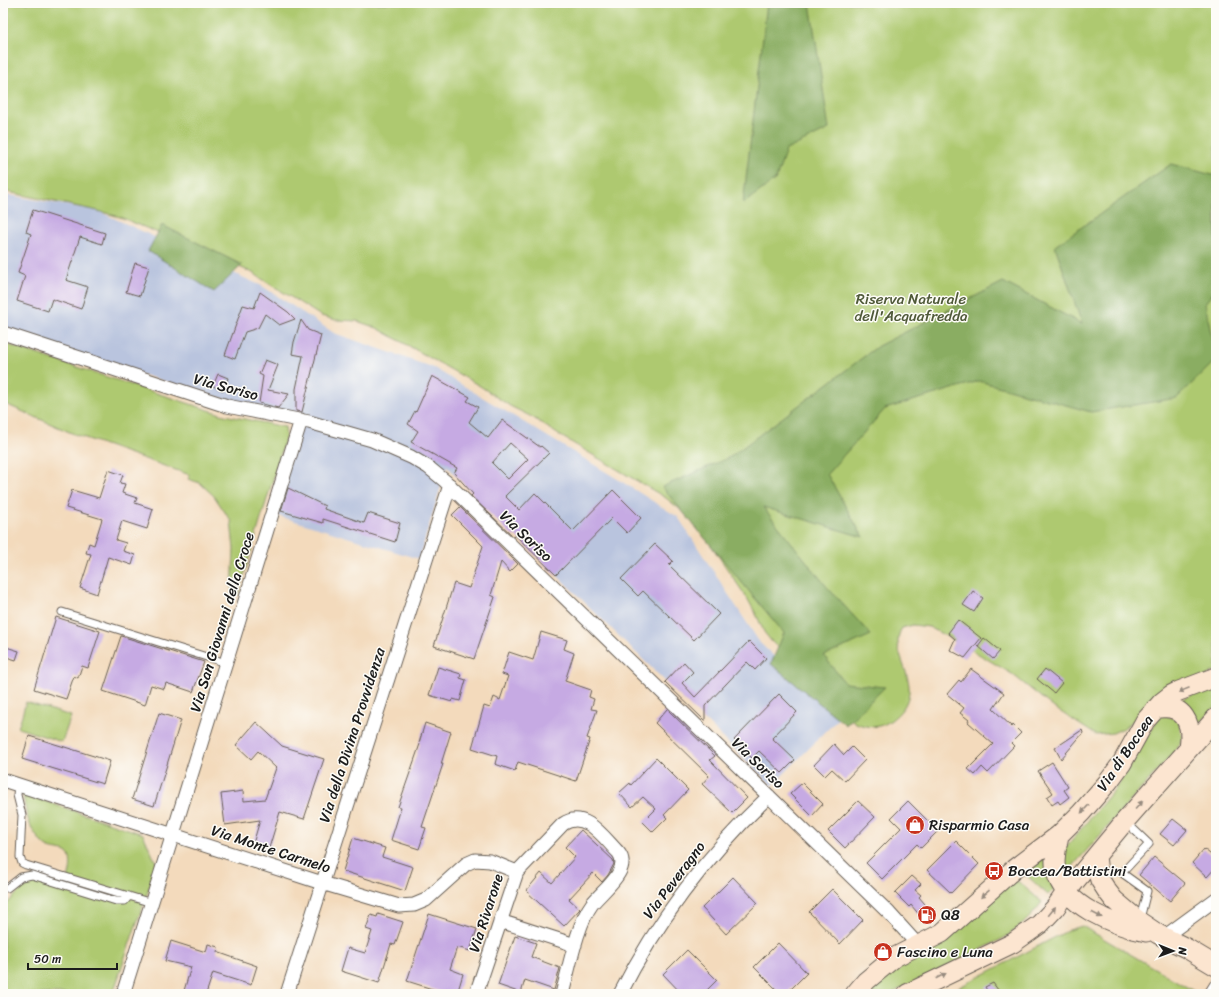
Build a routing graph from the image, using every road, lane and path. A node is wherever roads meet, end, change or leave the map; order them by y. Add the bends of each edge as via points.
1 (3, 333) edge
2 (301, 420) junction
3 (450, 485) junction
4 (62, 612) dead end
5 (226, 663) junction
6 (1216, 677) edge
7 (1155, 709) junction
8 (1216, 718) edge
9 (1189, 748) junction
10 (3, 780) edge
11 (18, 785) junction
12 (769, 796) junction
13 (1125, 821) junction
14 (173, 834) junction
15 (1059, 835) junction
16 (1096, 856) junction
17 (517, 872) junction
18 (322, 883) junction
19 (7, 888) dead end
20 (1067, 891) junction
21 (129, 896) junction
22 (1216, 899) edge
23 (152, 902) junction
24 (500, 921) junction
25 (1140, 922) junction
26 (1161, 936) junction
27 (576, 945) junction
28 (918, 945) junction
29 (1216, 966) edge
30 (1216, 986) edge
31 (123, 994) edge
32 (287, 994) edge
33 (476, 994) edge
34 (562, 994) edge
35 (620, 994) edge
36 (855, 994) edge
37 (907, 994) edge
38 (1211, 994) edge

1 - 2 street, Via Soriso via 227,406
2 - 3 street, Via Soriso via 387,446 428,467
2 - 5 street, Via San Giovanni della Croce
3 - 12 street, Via Soriso
3 - 18 street, Via della Divina Provvidenza
4 - 5 lane
5 - 14 street, Via San Giovanni della Croce
6 -> 7 main road, Via di Boccea via 1171,695
7 - 9 main road, Via di Boccea via 1171,708 1184,716 1189,728
7 -> 15 main road, Via di Boccea via 1145,721 1112,777
8 - 9 main road
13 -> 9 main road
10 - 11 street, Via Monte Carmelo
11 - 14 street, Via Monte Carmelo
11 - 21 lane via 17,795 22,815 22,863
12 - 28 street, Via Soriso via 889,913
12 - 35 street, Via Peveragno via 728,836 687,886 659,926
13 - 16 main road
13 - 25 lane via 1149,844 1122,873 1147,891
14 - 18 street, Via Monte Carmelo
14 - 23 street, Via San Giovanni della Croce
15 - 20 main road via 1056,870 1058,879
15 -> 28 main road, Via di Boccea via 1014,869 942,933
16 - 20 main road
16 - 25 main road via 1098,873 1107,891
17 - 18 street, Via Monte Carmelo via 490,860 475,860 466,864 426,900 409,906 399,906
17 - 24 street, Via Rivarone
17 - 27 street, Via Rivarone via 558,828 574,819 590,824 621,855 623,863 620,871 588,909
18 - 32 street, Via della Divina Provvidenza
19 - 21 lane via 21,877 32,875 116,901 125,901
20 -> 26 main road via 1097,915
37 -> 20 main road via 1019,939 1046,919
21 - 23 lane
22 - 26 street
23 - 31 street, Via San Giovanni della Croce
24 - 27 street
24 - 33 street, Via Rivarone
25 - 26 main road
26 - 29 main road
27 - 34 street, Via Rivarone
28 - 36 main road, Via di Boccea via 883,966
30 - 38 street

